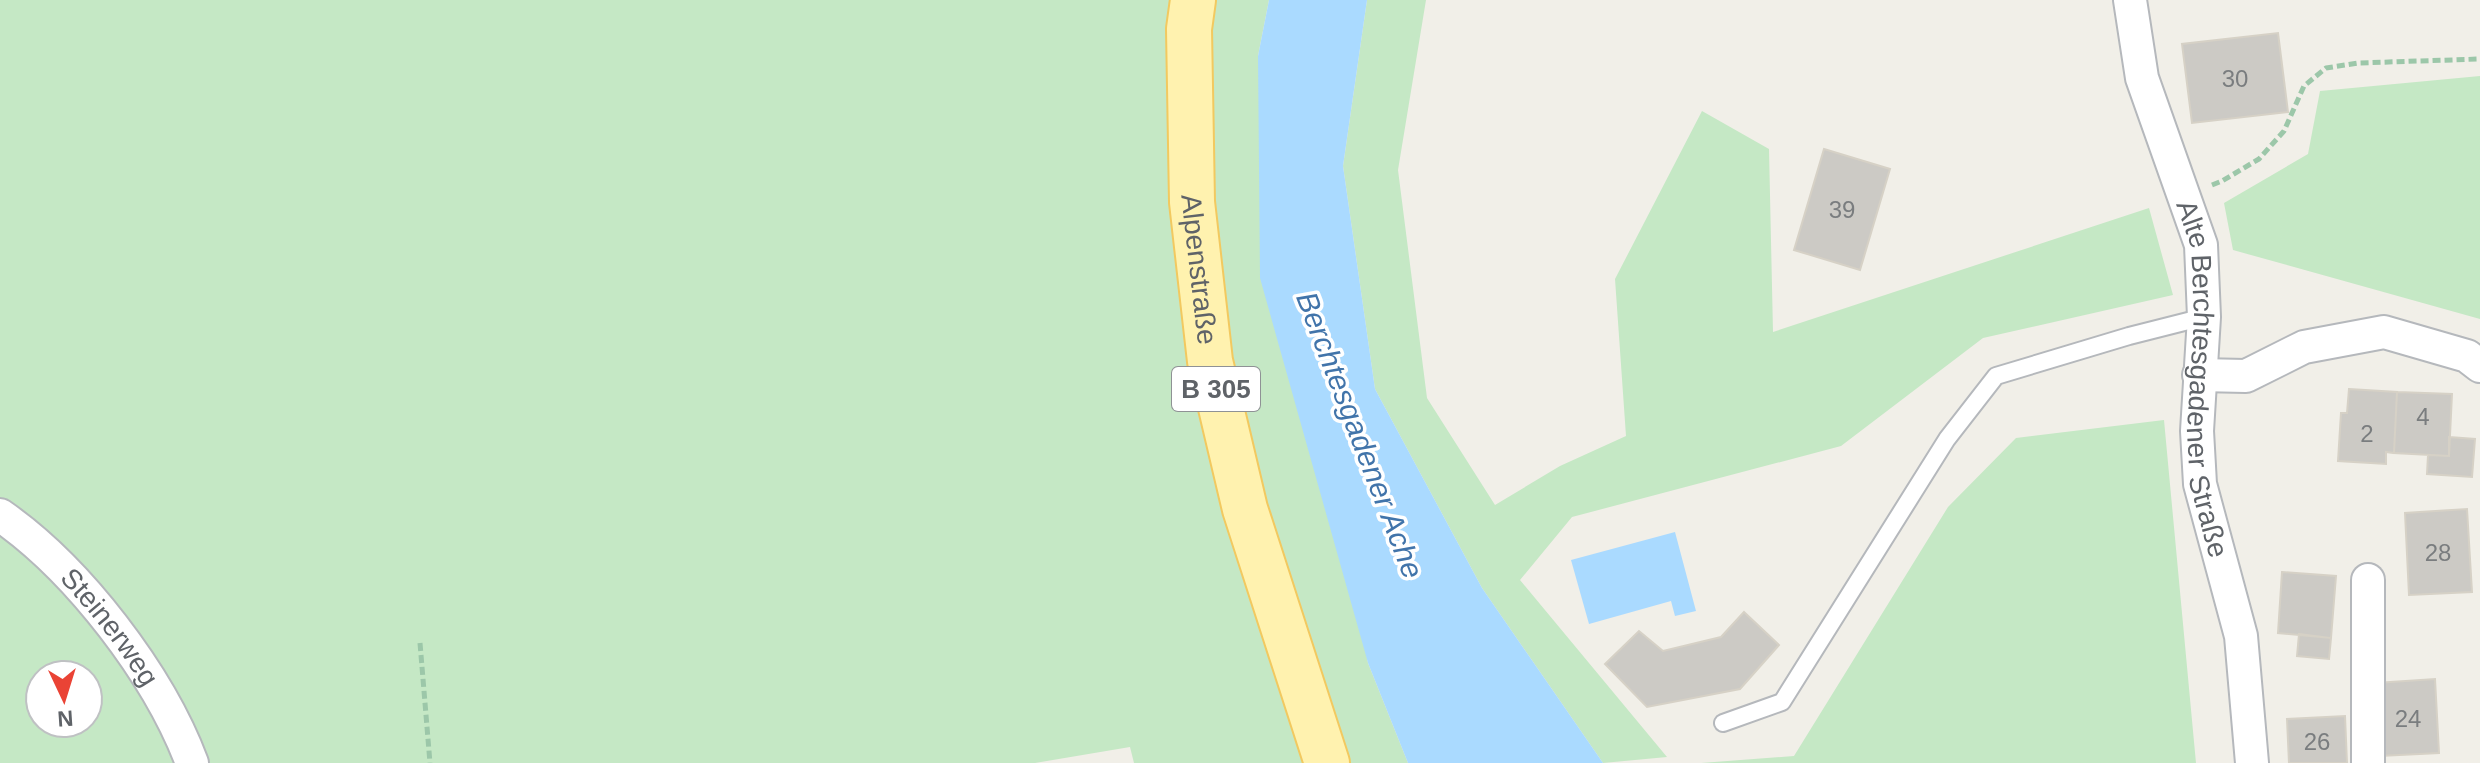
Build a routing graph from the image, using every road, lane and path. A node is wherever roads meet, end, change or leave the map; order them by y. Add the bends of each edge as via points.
1 (1193, 0) edge
2 (2130, 0) edge
3 (2480, 59) edge
4 (2183, 195) junction
5 (2204, 317) junction
6 (2480, 366) edge
7 (2199, 375) junction
8 (0, 515) edge
9 (2368, 580) dead end
10 (420, 643) dead end
11 (1723, 723) dead end
12 (192, 763) edge
13 (430, 763) edge
14 (1327, 763) edge
15 (2252, 763) edge
16 (2368, 763) edge

1 - 14 main road, Alpenstraße / B 305 via 1192,202 1210,361 1245,509
2 - 4 street, Alte Berchtesgadener Straße via 2142,78
3 - 4 path via 2326,68 2304,86 2284,131 2259,159 2222,181
4 - 5 street, Alte Berchtesgadener Straße via 2201,245
5 - 7 street, Alte Berchtesgadener Straße
5 - 11 lane via 1996,376 1947,439 1782,702
6 - 7 street via 2467,356 2384,332 2304,347 2246,376
7 - 15 street, Alte Berchtesgadener Straße via 2200,484 2241,636
8 - 12 street, Steinerweg via 91,598 142,667
9 - 16 street
10 - 13 path

